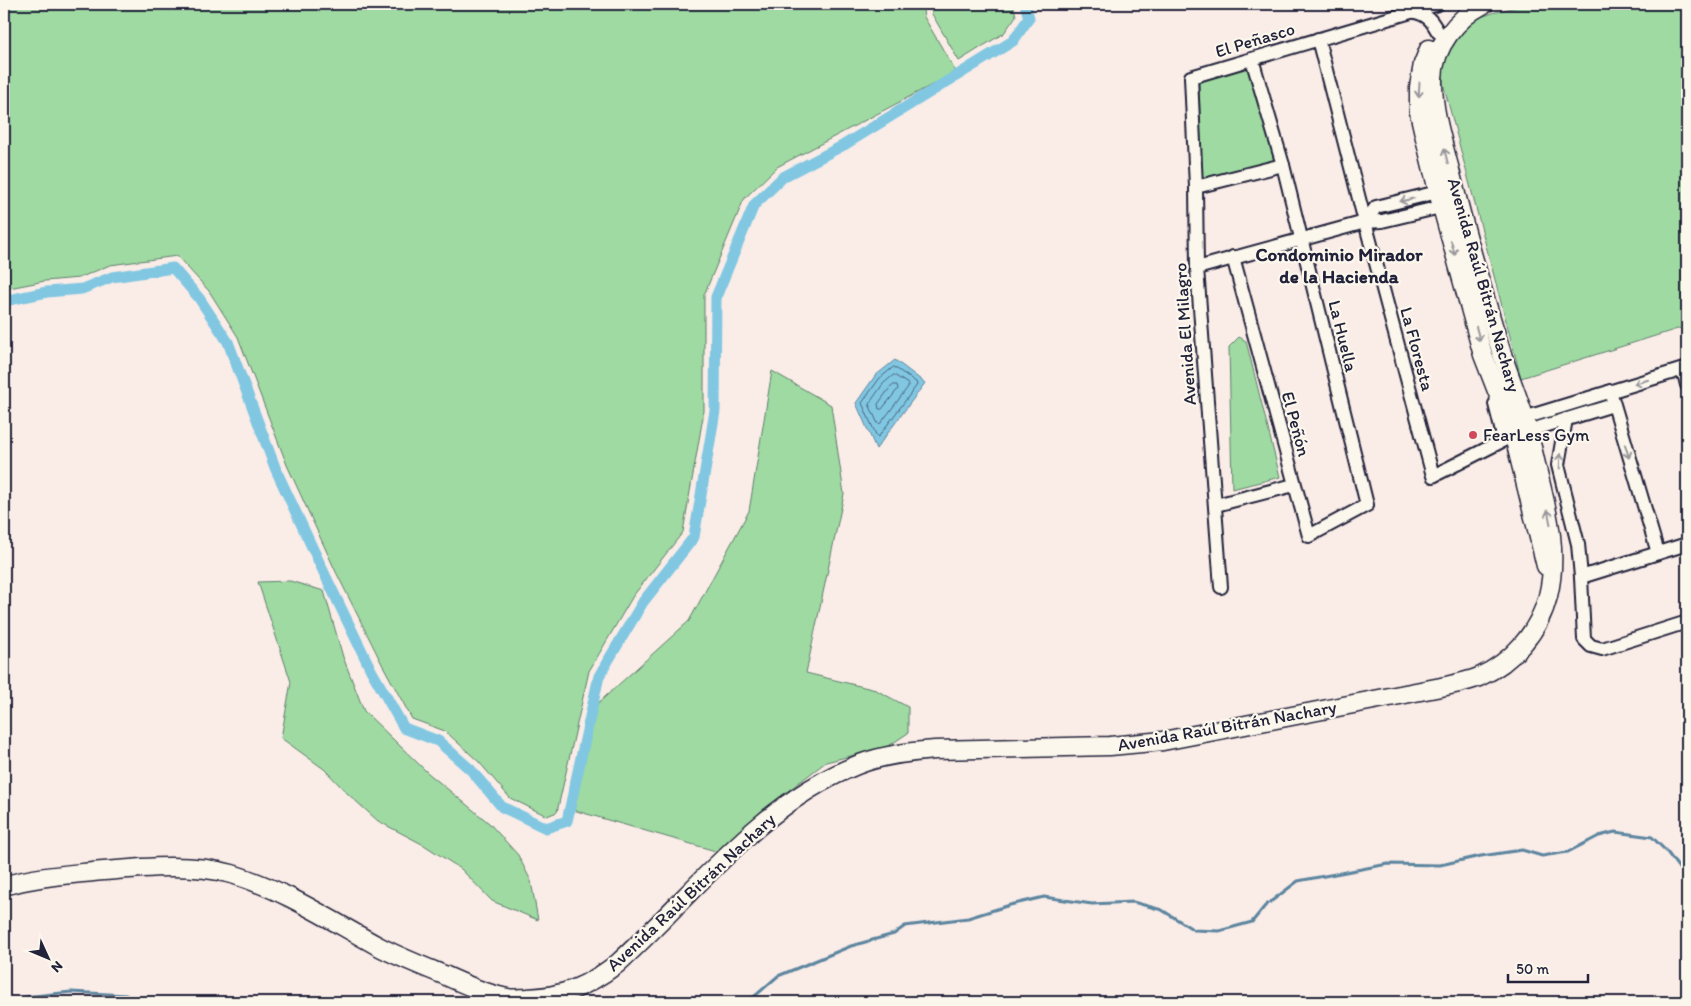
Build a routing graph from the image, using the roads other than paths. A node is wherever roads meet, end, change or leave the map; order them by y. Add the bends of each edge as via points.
1 (1438, 4) edge
2 (1465, 4) edge
3 (1484, 4) edge
4 (1415, 12) junction
5 (1438, 32) junction
6 (1318, 39) junction
7 (1252, 59) junction
8 (1191, 77) joint
9 (1283, 166) junction
10 (1196, 187) junction
11 (1448, 197) junction
12 (1365, 222) junction
13 (1301, 238) junction
14 (1233, 257) junction
15 (1197, 268) junction
16 (1685, 369) edge
17 (1687, 385) edge
18 (1610, 391) junction
19 (1613, 405) junction
20 (1566, 419) junction
21 (1517, 430) junction
22 (1294, 485) junction
23 (1216, 505) junction
24 (1367, 505) joint
25 (1687, 544) edge
26 (1658, 553) junction
27 (1581, 577) junction
28 (1221, 587) dead end
29 (1687, 622) edge
30 (4, 886) edge

1 - 4 street, El Peñasco
2 - 5 main road, Avenida Raúl Bitrán Nachary
11 -> 3 main road, Avenida Raúl Bitrán Nachary via 1436,114 1434,68 1452,30 1467,14
4 - 5 street via 1427,16
4 - 6 street, El Peñasco
5 -> 11 main road, Avenida Raúl Bitrán Nachary via 1423,64 1418,98 1424,134
6 - 7 street, El Peñasco
6 - 12 street, La Floresta
7 - 8 street, El Peñasco
7 - 9 street, La Huella
8 - 10 street, Avenida El Milagro
9 - 10 street
9 - 13 street, La Huella
10 - 15 street, Avenida El Milagro
11 - 12 street via 1376,207
11 - 21 main road, Avenida Raúl Bitrán Nachary via 1500,346
11 -> 21 main road, Avenida Raúl Bitrán Nachary via 1483,355
12 - 13 street
12 - 21 street, La Floresta via 1433,476
13 - 14 street
13 - 24 street, La Huella
14 - 15 street
14 - 22 street, El Peñón
15 - 23 street, Avenida El Milagro
16 - 17 street
16 -> 18 street
18 - 19 street
18 - 21 street
19 - 20 street
19 -> 26 street
20 - 21 street
27 -> 20 street via 1578,544 1558,465
21 - 30 main road, Avenida Raúl Bitrán Nachary via 1550,583 1539,618 1519,648 1509,659 1488,672 1452,685 1163,741 1110,746 908,752 858,765 796,796 773,813 617,964 596,980 570,991 544,997 509,998 471,987 380,947 266,885 204,868 140,868 52,876
22 - 23 street
22 - 24 street, El Peñón via 1309,536
23 - 28 street, Avenida El Milagro
25 - 26 street
26 - 27 street
27 - 29 street via 1584,639 1591,646 1602,649

